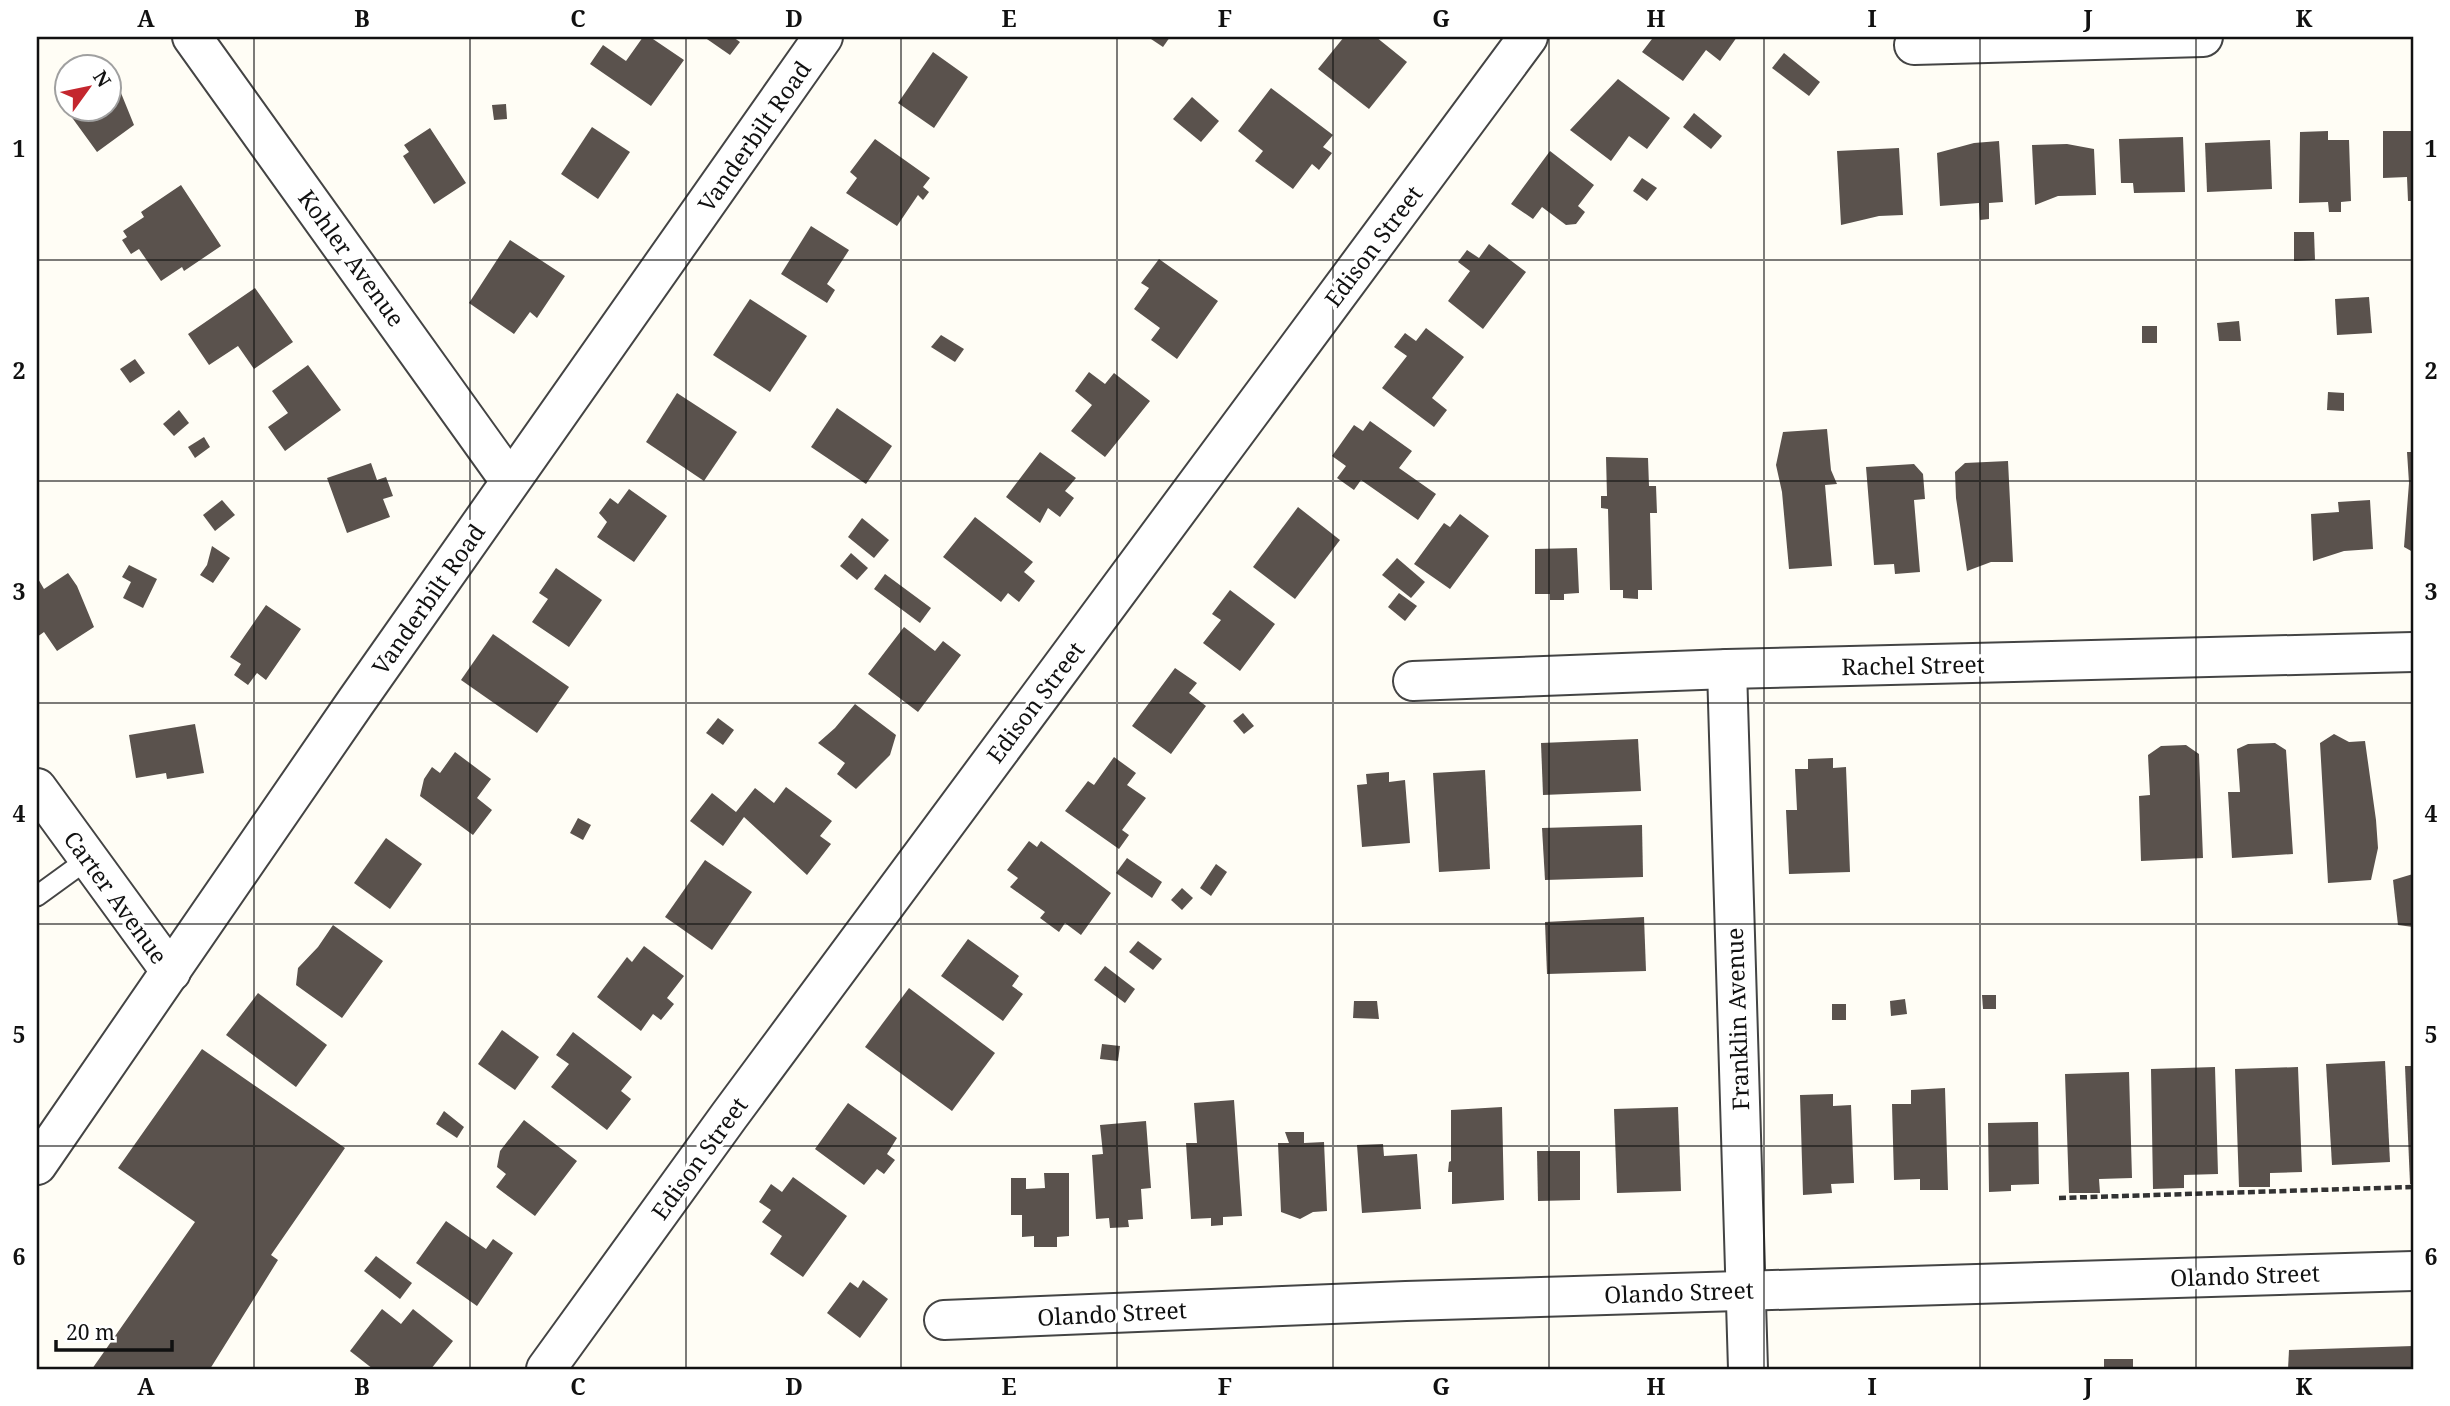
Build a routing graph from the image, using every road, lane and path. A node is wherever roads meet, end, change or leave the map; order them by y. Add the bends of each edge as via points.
1 (192, 37) edge
2 (823, 37) edge
3 (1528, 37) edge
4 (2203, 37) edge
5 (1914, 45) dead end
6 (510, 481) junction
7 (2413, 652) edge
8 (1727, 669) junction
9 (1413, 681) dead end
10 (37, 788) edge
11 (88, 859) junction
12 (37, 896) edge
13 (172, 972) junction
14 (37, 1165) edge
15 (2413, 1187) edge
16 (2059, 1198) dead end
17 (2413, 1271) edge
18 (1744, 1289) junction
19 (944, 1320) dead end
20 (546, 1369) edge
21 (1748, 1369) edge

1 - 6 street, Kohler Avenue
2 - 6 street, Vanderbilt Road
3 - 20 street, Edison Street
4 - 5 street
6 - 13 street, Vanderbilt Road
7 - 8 street, Rachel Street
8 - 9 street, Rachel Street
8 - 18 street, Franklin Avenue
10 - 11 street, Carter Avenue
11 - 12 lane
11 - 13 street, Carter Avenue
13 - 14 street, Vanderbilt Road
15 - 16 path
17 - 18 street, Olando Street
18 - 19 street, Olando Street
18 - 21 street, Franklin Avenue

